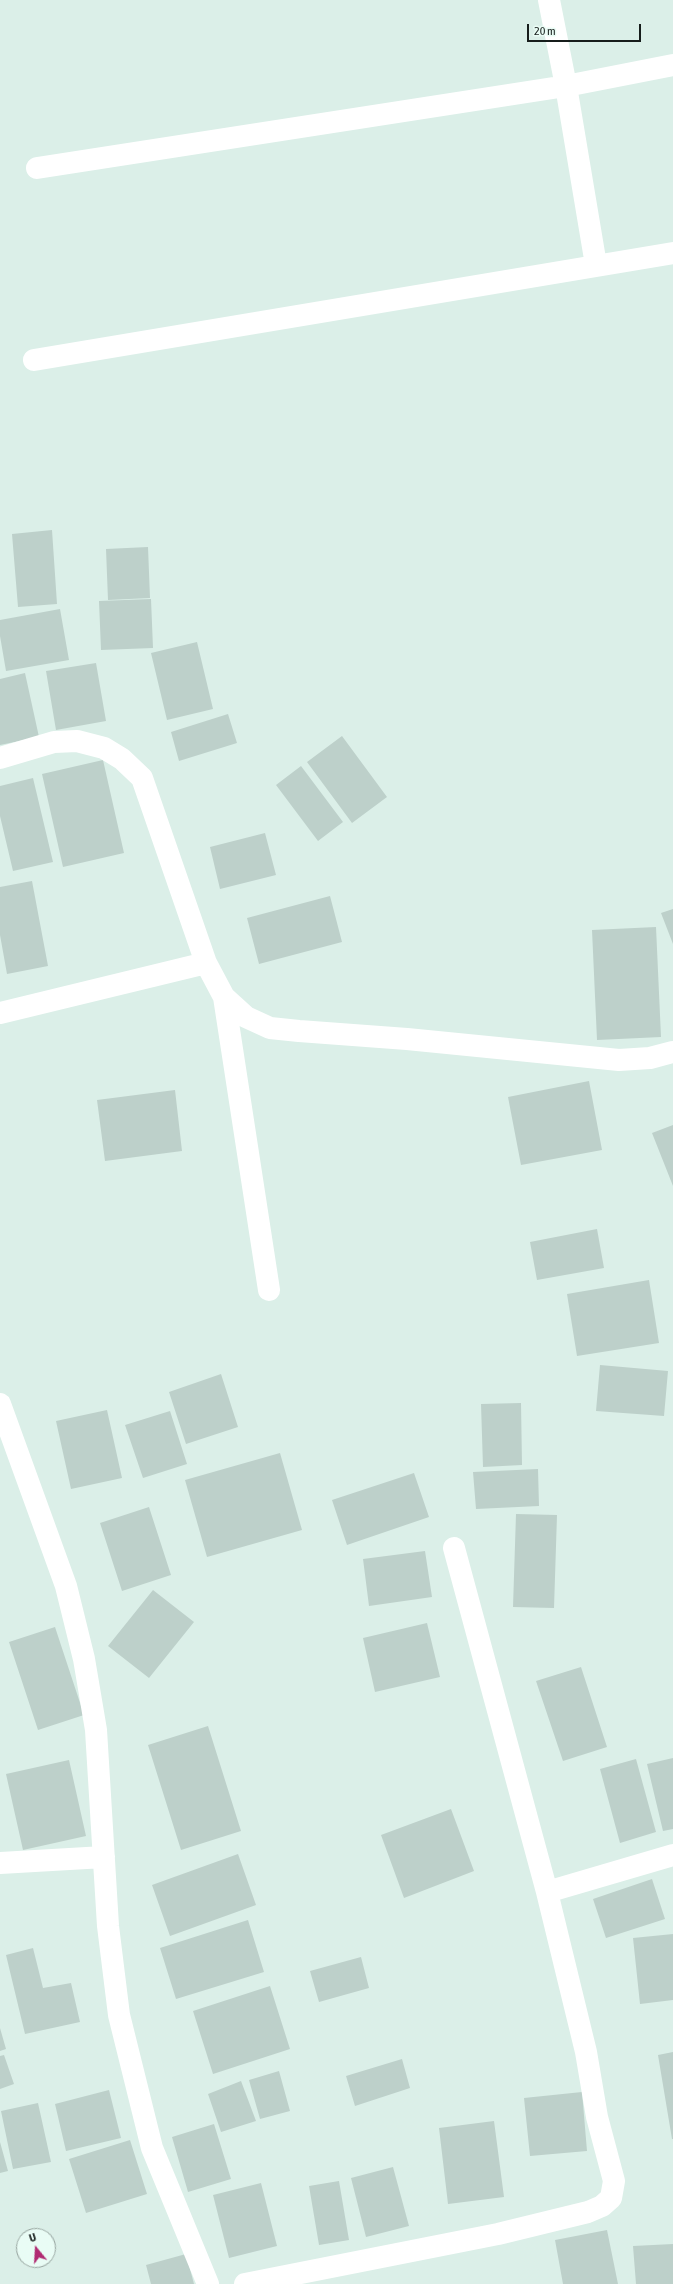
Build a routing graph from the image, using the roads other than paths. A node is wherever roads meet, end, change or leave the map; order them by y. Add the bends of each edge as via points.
1 (549, 0) edge
2 (673, 65) edge
3 (566, 86) junction
4 (36, 168) dead end
5 (673, 253) edge
6 (596, 265) junction
7 (34, 360) dead end
8 (0, 758) edge
9 (206, 963) junction
10 (224, 997) junction
11 (0, 1013) edge
12 (673, 1052) edge
13 (269, 1290) dead end
14 (0, 1404) edge
15 (454, 1548) dead end
16 (673, 1856) edge
17 (104, 1858) junction
18 (0, 1863) edge
19 (547, 1892) junction
20 (208, 2284) edge
21 (245, 2284) edge

1 - 3 street
2 - 3 street
3 - 4 street
3 - 6 street
5 - 6 street
6 - 7 street
8 - 9 street via 54,742 77,742 104,748 122,759 142,778
9 - 10 street
9 - 11 street
10 - 12 street via 246,1018 270,1028 299,1032 415,1040 619,1060 650,1058
10 - 13 street
14 - 17 street via 66,1586 84,1660 96,1730
15 - 19 street
16 - 19 street
17 - 18 street
17 - 20 street via 108,1926 119,2015 152,2148
19 - 21 street via 586,2052 597,2117 614,2181 611,2198 602,2206 588,2212 498,2234

